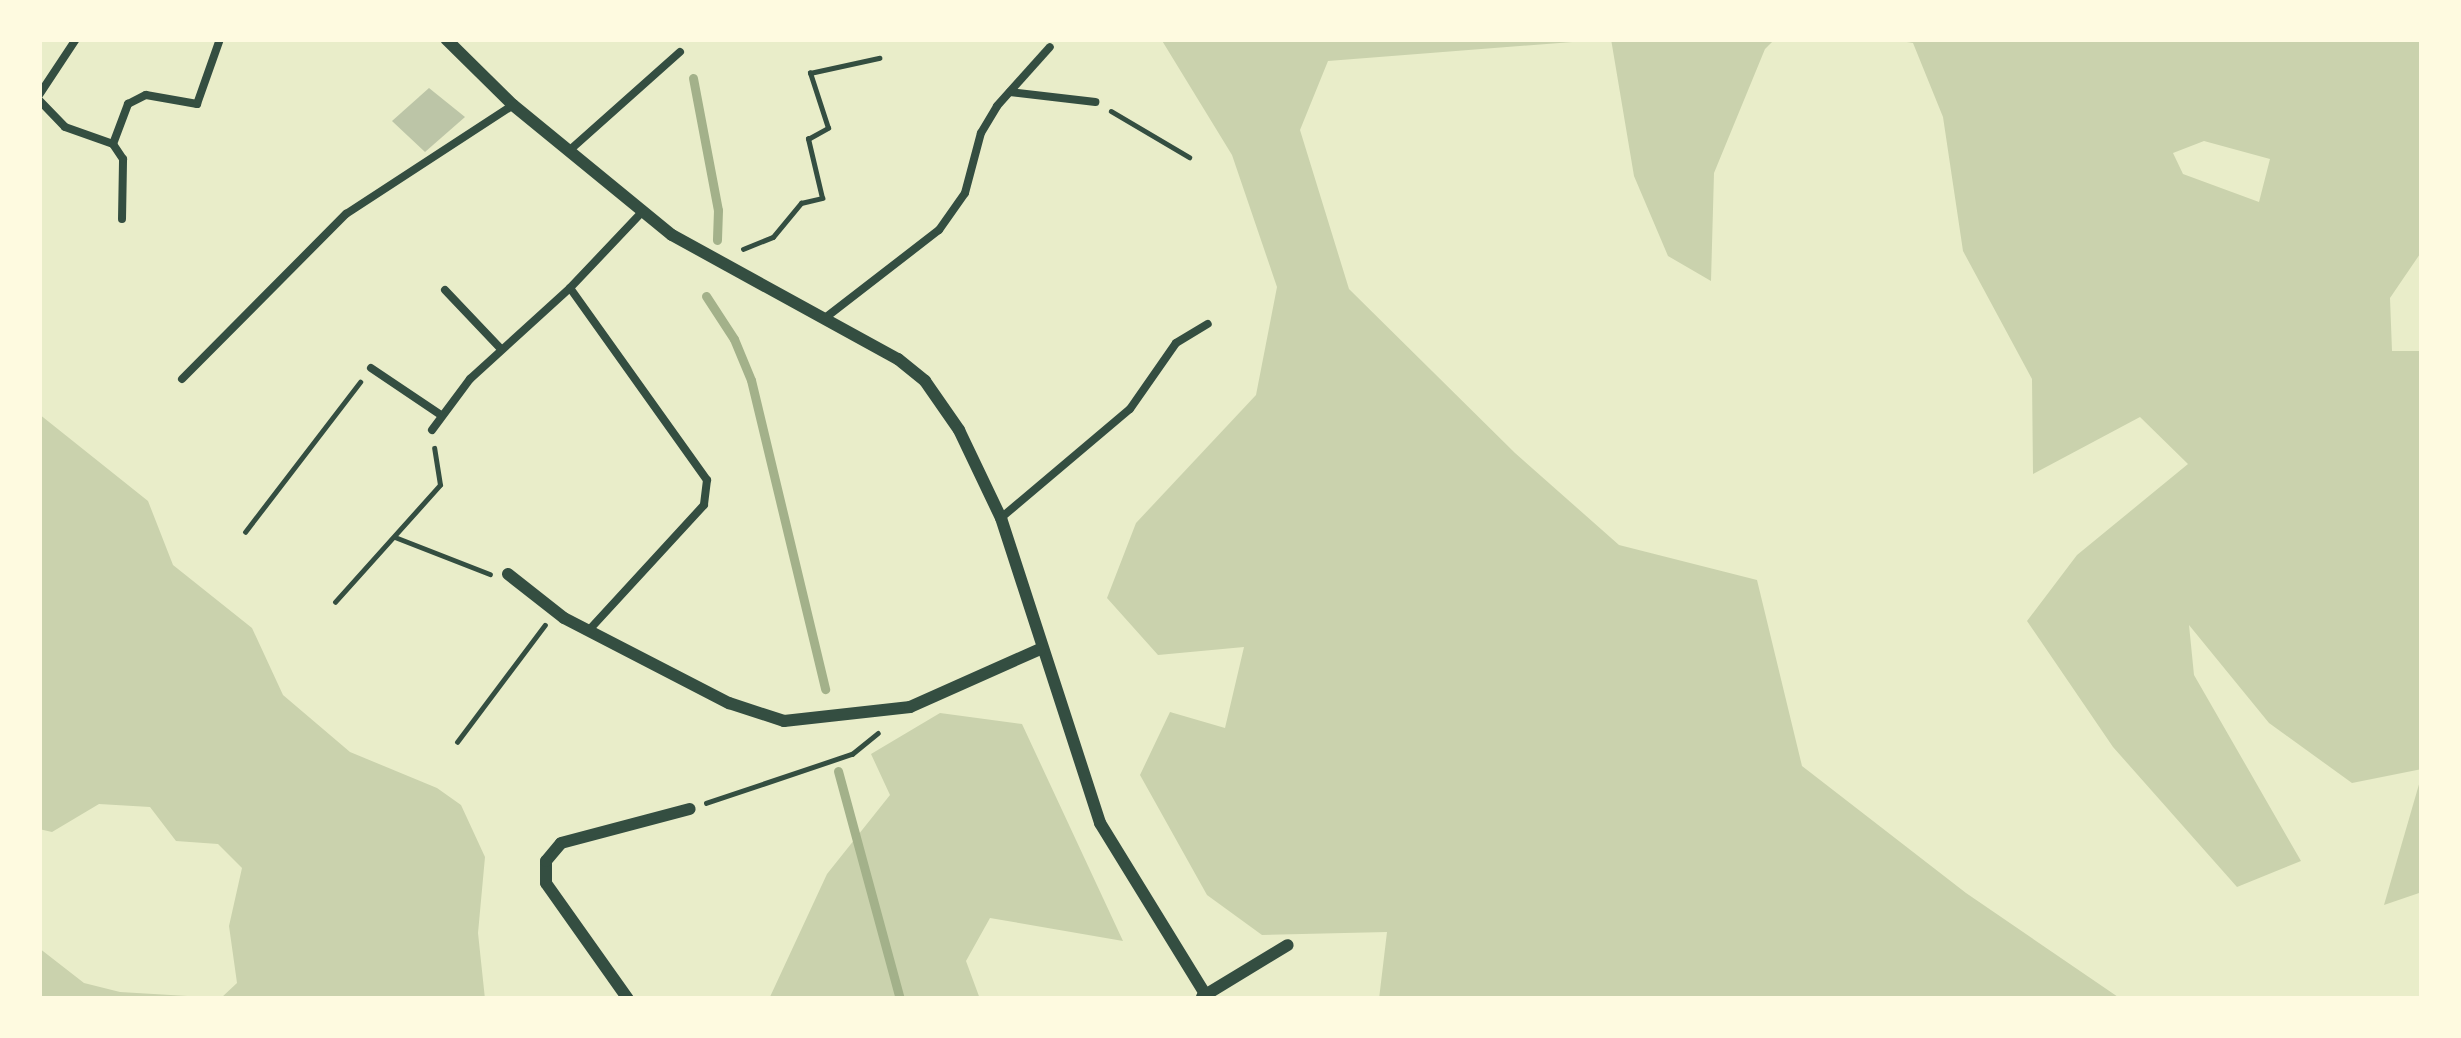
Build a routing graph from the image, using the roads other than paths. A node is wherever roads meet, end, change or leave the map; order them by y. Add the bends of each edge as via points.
1 (76, 39) edge
2 (220, 39) edge
3 (446, 39) edge
4 (1050, 47) dead end
5 (680, 52) dead end
6 (1008, 92) junction
7 (39, 98) edge
8 (1095, 102) road end
9 (513, 105) junction
10 (113, 144) junction
11 (571, 148) junction
12 (644, 210) junction
13 (122, 219) dead end
14 (570, 288) junction
15 (445, 290) dead end
16 (824, 319) junction
17 (1208, 324) dead end
18 (500, 348) junction
19 (371, 368) road end
20 (182, 380) dead end
21 (440, 415) junction
22 (432, 430) road end
23 (1001, 518) junction
24 (508, 574) road end
25 (589, 630) junction
26 (1040, 649) junction
27 (690, 809) road end
28 (1288, 944) dead end
29 (1203, 997) edge
30 (628, 999) edge

1 - 7 lane
2 - 10 lane via 197,104 146,95 128,104
3 - 9 street
4 - 6 lane
5 - 11 lane
6 - 8 lane
6 - 16 lane via 981,134 947,220
7 - 10 lane via 65,128
9 - 11 street
9 - 20 lane via 346,214
10 - 13 lane via 123,158
11 - 12 street
12 - 14 lane
12 - 16 street via 672,236
14 - 18 lane
14 - 25 lane via 707,480 704,505
15 - 18 lane
16 - 23 street via 925,381
17 - 23 lane via 1176,343 1130,409
18 - 21 lane
19 - 21 lane
21 - 22 lane
23 - 26 street
24 - 25 street
25 - 26 street via 729,703 784,722 910,707
26 - 29 street via 1100,824
27 - 30 street via 561,843 546,862 546,883
28 - 29 street

